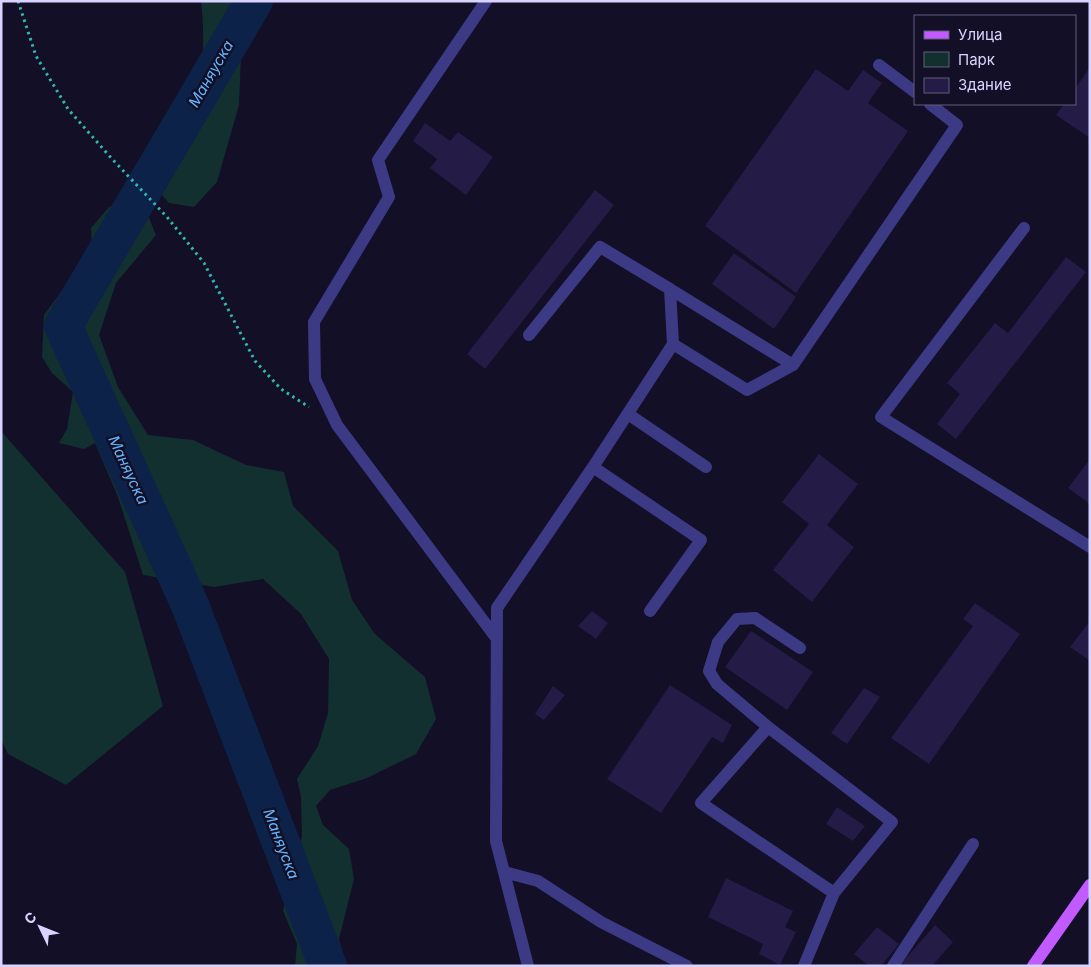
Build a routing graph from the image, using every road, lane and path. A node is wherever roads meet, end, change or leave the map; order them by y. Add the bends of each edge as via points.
1 (18, 1) edge
2 (486, 1) edge
3 (879, 65) dead end
4 (914, 91) edge
5 (931, 105) edge
6 (1024, 228) dead end
7 (670, 289) junction
8 (529, 335) dead end
9 (673, 344) junction
10 (793, 364) junction
11 (313, 410) dead end
12 (628, 414) junction
13 (593, 467) junction
14 (706, 467) dead end
15 (1090, 547) edge
16 (650, 610) dead end
17 (497, 640) junction
18 (800, 648) dead end
19 (768, 727) junction
20 (973, 844) dead end
21 (504, 872) junction
22 (1090, 886) edge
23 (834, 893) junction
24 (528, 966) edge
25 (687, 966) edge
26 (804, 966) edge
27 (893, 966) edge
28 (1033, 966) edge

1 - 11 path via 36,56 68,109 166,216 204,263 255,361 281,389
2 - 17 lane via 378,160 389,197 314,322 315,379 337,425
3 - 4 lane
5 - 10 lane via 957,124
6 - 15 lane via 881,417
7 - 8 lane via 600,247
7 - 9 lane
7 - 10 lane
9 - 10 lane via 746,390
9 - 12 lane
12 - 13 lane
12 - 14 lane
13 - 16 lane via 701,540
13 - 17 lane via 497,608
17 - 21 lane via 496,841
18 - 19 lane via 755,618 737,619 718,642 709,671 717,684
19 - 23 lane via 892,822
19 - 23 lane via 701,803
20 - 27 lane
21 - 24 lane
21 - 25 lane via 538,882 601,922
22 - 28 main road
23 - 26 lane

